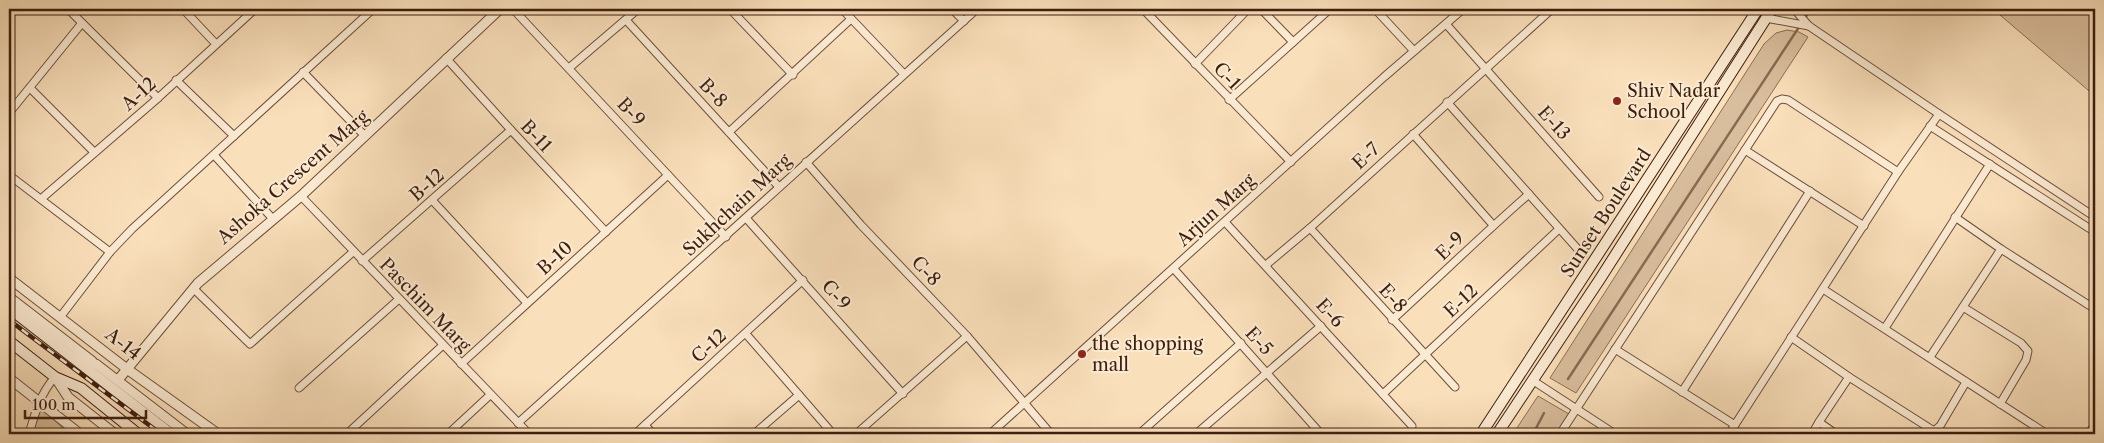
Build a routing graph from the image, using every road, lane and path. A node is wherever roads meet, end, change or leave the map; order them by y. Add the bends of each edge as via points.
1 (68, 9) edge
2 (183, 9) edge
3 (255, 9) edge
4 (373, 9) edge
5 (500, 9) edge
6 (513, 9) edge
7 (638, 9) edge
8 (730, 9) edge
9 (842, 9) edge
10 (952, 9) edge
11 (977, 9) edge
12 (1143, 9) edge
13 (1248, 9) edge
14 (1261, 9) edge
15 (1330, 9) edge
16 (1375, 9) edge
17 (1463, 9) edge
18 (1552, 9) edge
19 (1758, 9) edge
20 (1772, 9) edge
21 (1795, 10) edge
22 (1766, 18) junction
23 (851, 19) junction
24 (626, 20) junction
25 (964, 21) junction
26 (82, 23) junction
27 (1446, 24) junction
28 (1805, 24) junction
29 (1293, 42) junction
30 (216, 44) junction
31 (1414, 52) junction
32 (446, 58) junction
33 (1195, 64) junction
34 (569, 68) junction
35 (1486, 69) junction
36 (303, 72) junction
37 (904, 74) junction
38 (793, 75) junction
39 (176, 80) junction
40 (30, 88) junction
41 (158, 98) junction
42 (1229, 100) junction
43 (1447, 102) junction
44 (9, 113) edge
45 (1939, 114) junction
46 (1930, 126) junction
47 (510, 130) junction
48 (730, 132) junction
49 (1413, 134) junction
50 (234, 136) junction
51 (365, 136) junction
52 (1745, 150) junction
53 (94, 152) junction
54 (214, 155) junction
55 (806, 162) junction
56 (1291, 162) junction
57 (1990, 164) junction
58 (1898, 172) junction
59 (9, 175) edge
60 (668, 175) junction
61 (780, 187) junction
62 (1810, 191) junction
63 (1530, 194) junction
64 (301, 196) junction
65 (1599, 197) dead end
66 (41, 199) junction
67 (432, 200) junction
68 (1956, 217) junction
69 (2095, 217) edge
70 (746, 218) junction
71 (274, 219) junction
72 (1224, 222) junction
73 (1493, 225) junction
74 (1864, 226) junction
75 (1310, 228) junction
76 (1560, 229) junction
77 (606, 232) junction
78 (2095, 232) edge
79 (726, 237) junction
80 (2001, 249) junction
81 (110, 252) junction
82 (352, 252) junction
83 (1583, 255) dead end
84 (362, 261) junction
85 (1266, 265) junction
86 (1174, 269) junction
87 (9, 278) edge
88 (803, 280) junction
89 (193, 288) junction
90 (1823, 289) junction
91 (9, 297) edge
92 (398, 299) junction
93 (527, 303) junction
94 (1963, 307) junction
95 (9, 308) edge
96 (2095, 309) edge
97 (61, 316) junction
98 (1392, 320) junction
99 (1321, 326) junction
100 (1885, 328) junction
101 (746, 334) junction
102 (967, 336) junction
103 (1792, 337) junction
104 (9, 341) edge
105 (1241, 343) junction
106 (443, 345) junction
107 (1538, 345) junction
108 (1615, 349) junction
109 (1550, 353) junction
110 (1424, 355) junction
111 (1930, 357) junction
112 (73, 358) junction
113 (96, 364) junction
114 (461, 364) junction
115 (127, 368) junction
116 (1267, 372) junction
117 (55, 377) junction
118 (1849, 377) junction
119 (9, 378) edge
120 (118, 380) junction
121 (1532, 380) junction
122 (1966, 382) junction
123 (299, 388) dead end
124 (1456, 388) dead end
125 (1682, 392) junction
126 (490, 394) junction
127 (903, 394) junction
128 (1383, 394) junction
129 (799, 395) junction
130 (39, 401) junction
131 (1024, 402) junction
132 (2000, 404) junction
133 (1576, 409) junction
134 (1819, 422) junction
135 (518, 423) junction
136 (1735, 425) junction
137 (2095, 425) edge
138 (645, 426) junction
139 (1412, 426) dead end
140 (350, 431) dead end
141 (1319, 431) edge
142 (2036, 432) edge
143 (28, 434) edge
144 (80, 434) edge
145 (115, 434) edge
146 (138, 434) edge
147 (171, 434) edge
148 (187, 434) edge
149 (218, 434) edge
150 (448, 434) edge
151 (529, 434) edge
152 (635, 434) edge
153 (653, 434) edge
154 (754, 434) edge
155 (833, 434) edge
156 (856, 434) edge
157 (990, 434) edge
158 (1051, 434) edge
159 (1138, 434) edge
160 (1196, 434) edge
161 (1309, 434) edge
162 (1481, 434) edge
163 (1497, 434) edge
164 (1560, 434) edge
165 (1615, 434) edge
166 (1729, 434) edge
167 (1812, 434) edge
168 (1836, 434) edge
169 (2046, 434) edge
170 (2088, 434) edge

1 - 26 street
2 - 30 street
3 - 30 street, A-12
4 - 36 street
5 - 32 street, Ashoka Crescent Marg
6 - 34 street, B-9
7 - 24 street
8 - 38 street
9 - 23 street
10 - 25 street
11 - 25 street, Sukhchain Marg
12 - 33 street, C-1
13 - 33 street
14 - 29 street
15 - 29 street
16 - 31 street
17 - 27 street, Arjun Marg
18 - 35 street, E-7
19 - 107 main road, Sunset Boulevard
20 - 22 main road, Sunset Boulevard
21 - 28 street
22 - 28 street
22 - 109 main road, Sunset Boulevard
23 - 37 street
23 - 38 street
24 - 34 street
24 - 48 street, B-8
25 - 37 street, Sukhchain Marg
26 - 40 street
26 - 41 street
27 - 31 street, Arjun Marg
27 - 35 street, E-13
28 - 45 street
29 - 42 street
30 - 39 street, A-12
31 - 56 street, Arjun Marg
32 - 47 street, B-11
32 - 51 street, Ashoka Crescent Marg
33 - 42 street, C-1
34 - 60 street, B-9
35 - 43 street, E-7
35 - 65 street, E-13
36 - 50 street
36 - 51 street
37 - 55 street, Sukhchain Marg
38 - 48 street
39 - 41 street, A-12
39 - 50 street
40 - 44 street
40 - 53 street
41 - 53 street, A-12
42 - 56 street, C-1
43 - 49 street, E-7
43 - 63 street
45 - 46 street
45 - 69 street
46 - 57 street
46 - 58 street
47 - 67 street, B-12
47 - 77 street, B-11
48 - 61 street, B-8
49 - 73 street
49 - 75 street, E-7
50 - 54 street
51 - 64 street, Ashoka Crescent Marg
52 - 58 street via 1775,104 1785,99
52 - 62 street
52 - 108 street
53 - 66 street, A-12
54 - 71 street
54 - 81 street
55 - 61 street, Sukhchain Marg
55 - 102 street, C-8
56 - 72 street, Arjun Marg
57 - 68 street
57 - 78 street
58 - 74 street
59 - 66 street
60 - 77 street, B-10
60 - 79 street, B-9
61 - 70 street, Sukhchain Marg
62 - 74 street
62 - 125 street
63 - 73 street, E-9
63 - 76 street
64 - 71 street, Ashoka Crescent Marg
64 - 82 street, Paschim Marg
66 - 81 street
67 - 84 street, B-12
67 - 93 street
68 - 80 street
68 - 100 street
70 - 79 street, Sukhchain Marg
70 - 88 street, C-9
71 - 89 street, Ashoka Crescent Marg
72 - 85 street, E-6
72 - 86 street, Arjun Marg
73 - 98 street, E-9
74 - 90 street
75 - 85 street, E-7
75 - 98 street, E-8
76 - 83 street
76 - 110 street, E-12
77 - 93 street, B-10
79 - 135 street, Sukhchain Marg
80 - 94 street
80 - 96 street
81 - 97 street
82 - 84 street, Paschim Marg
82 - 89 street via 250,344
84 - 92 street, Paschim Marg
85 - 99 street, E-6
86 - 105 street, E-5
86 - 131 street, Arjun Marg
87 - 97 street, A-14
88 - 101 street, C-12
88 - 127 street, C-9
89 - 115 street, Ashoka Crescent Marg
90 - 100 street
90 - 103 street
91 - 113 street
92 - 106 street, Paschim Marg
92 - 123 street
93 - 114 street, B-10
94 - 111 street
94 - 132 street via 2021,343 2028,351
95 - 112 main road
97 - 115 street, A-14
98 - 110 street, E-8
99 - 116 street
99 - 128 street, E-6
100 - 111 street
101 - 129 street
101 - 138 street, C-12
102 - 127 street
102 - 131 street, C-8
103 - 118 street
103 - 136 street
104 - 117 main road
105 - 116 street, E-5
105 - 159 street
106 - 114 street, Paschim Marg
106 - 140 street
107 - 109 main road
107 - 162 main road, Sunset Boulevard
108 - 125 street
108 - 133 street
109 - 121 main road, Sunset Boulevard
110 - 124 street, E-8
110 - 128 street, E-12
111 - 122 street
112 - 113 street
112 - 147 main road
113 - 120 street
114 - 126 street, Paschim Marg
115 - 120 street, Ashoka Crescent Marg
115 - 149 street, A-14
116 - 141 street, E-5
116 - 160 street
117 - 130 street
117 - 145 street via 68,397
117 - 146 main road via 81,388
118 - 122 street via 1934,431
118 - 134 street
119 - 130 street
120 - 148 street
121 - 133 street
121 - 163 main road, Sunset Boulevard
122 - 132 street
125 - 136 street
126 - 135 street, Paschim Marg
126 - 150 street
127 - 156 street
128 - 139 street, E-6
129 - 154 street
129 - 155 street
130 - 143 street
130 - 144 street
131 - 157 street, Arjun Marg
131 - 158 street, C-8
132 - 142 street
133 - 164 street
133 - 165 street
134 - 167 street
134 - 168 street
135 - 151 street, Paschim Marg
136 - 166 street
137 - 170 street
138 - 152 street, C-12
138 - 153 street
141 - 161 street
142 - 169 street

